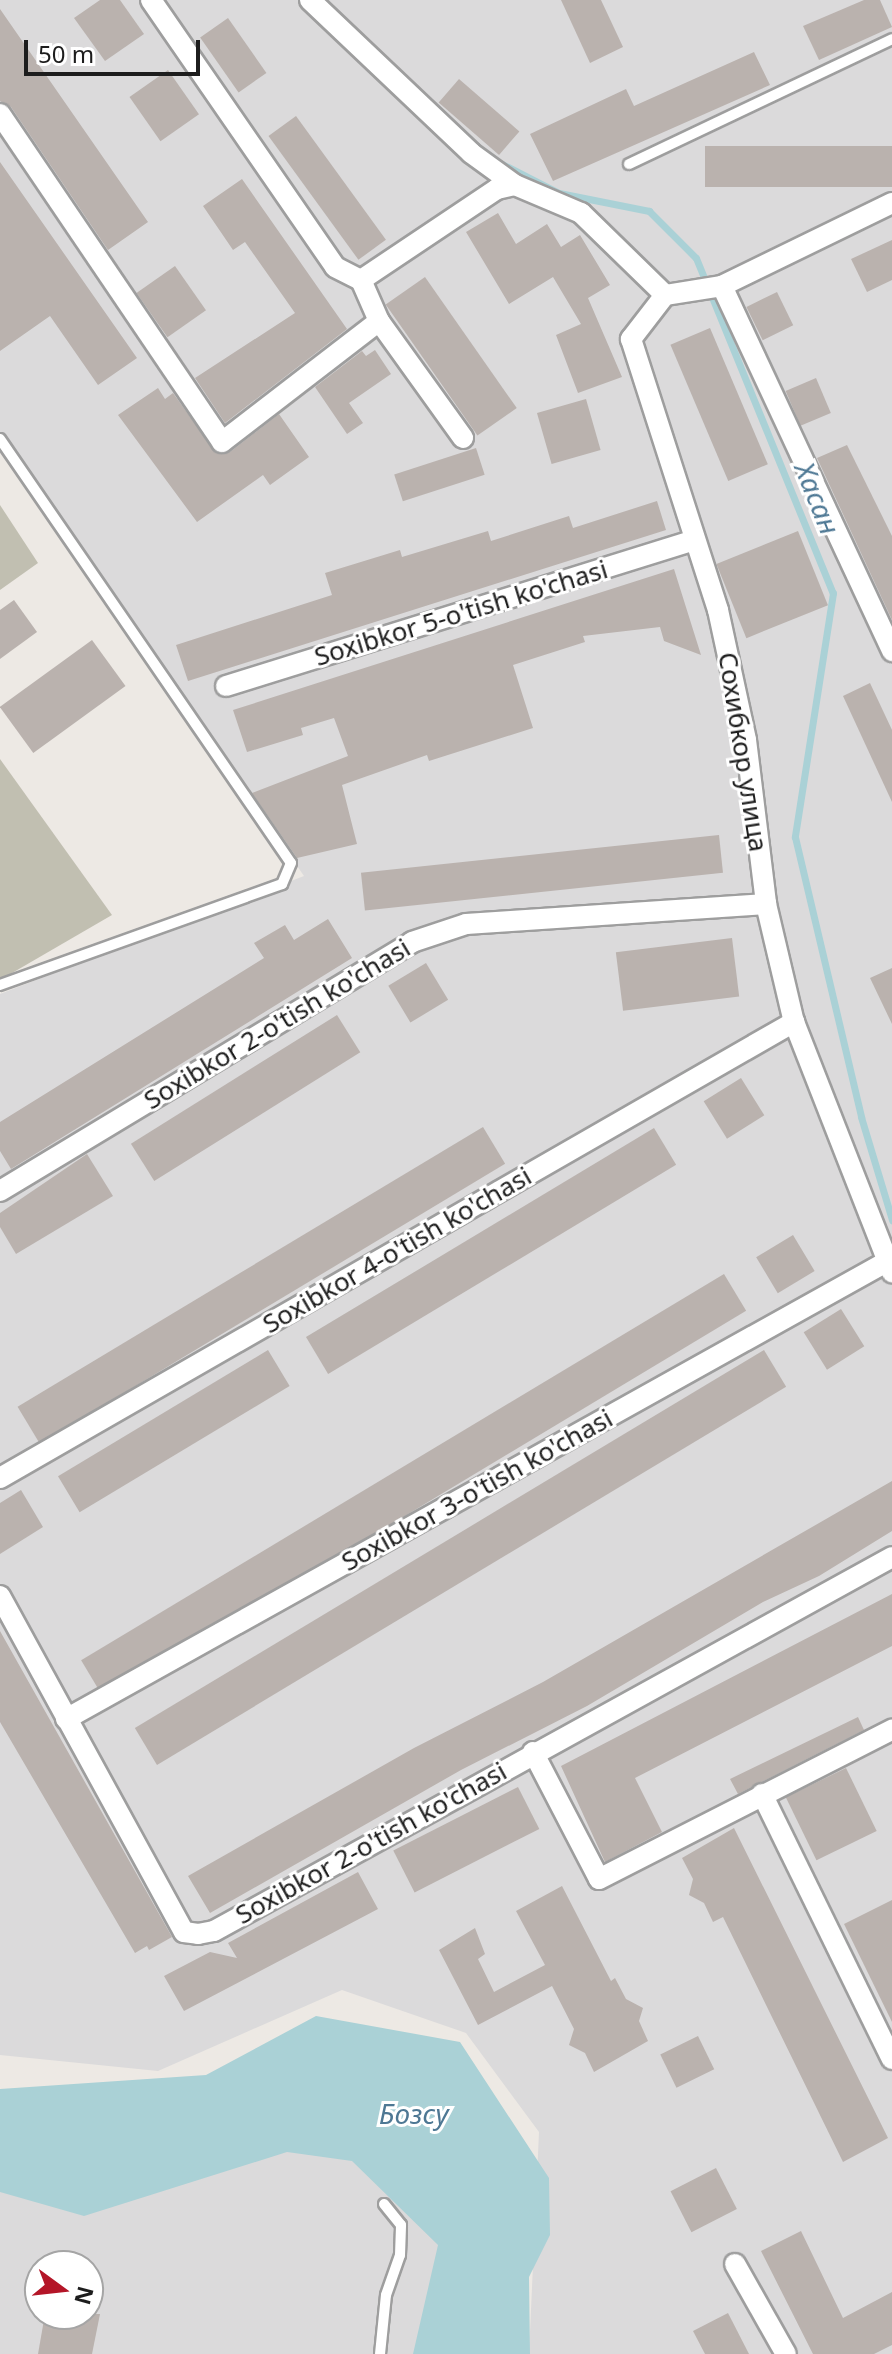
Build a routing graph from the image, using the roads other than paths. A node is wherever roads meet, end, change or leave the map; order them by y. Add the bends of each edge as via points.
1 (151, 0) edge
2 (310, 0) edge
3 (892, 39) edge
4 (0, 114) edge
5 (629, 164) dead end
6 (515, 185) junction
7 (890, 209) edge
8 (361, 280) junction
9 (722, 286) junction
10 (665, 295) junction
11 (379, 321) junction
12 (463, 438) dead end
13 (0, 439) edge
14 (695, 540) junction
15 (892, 651) edge
16 (226, 686) dead end
17 (766, 904) junction
18 (0, 985) edge
19 (794, 1022) junction
20 (0, 1191) edge
21 (890, 1267) edge
22 (0, 1478) edge
23 (892, 1557) edge
24 (0, 1596) edge
25 (66, 1719) junction
26 (892, 1730) edge
27 (533, 1752) junction
28 (762, 1794) junction
29 (892, 2059) edge
30 (384, 2204) dead end
31 (735, 2264) dead end
32 (380, 2354) edge
33 (786, 2354) edge

1 - 8 street via 335,267
2 - 6 street via 471,153
3 - 5 lane
4 - 11 street via 222,442
6 - 8 street via 497,189
6 - 10 street via 581,213
7 - 9 street
8 - 11 street
9 - 10 street
9 - 15 street
10 - 14 street, Сохибкор улица via 631,339
11 - 12 street
13 - 18 lane via 291,863 282,884
14 - 16 street, Soxibkor 5-o'tish ko'chasi
14 - 17 street, Сохибкор улица via 718,610 746,740
17 - 19 street, Сохибкор улица
17 - 20 street, Soxibkor 2-o'tish ko'chasi via 466,924 412,942
19 - 21 street, Сохибкор улица
19 - 22 street, Soxibkor 4-o'tish ko'chasi
21 - 25 street, Soxibkor 3-o'tish ko'chasi
23 - 27 street, Soxibkor 2-o'tish ko'chasi
24 - 25 street, Soxibkor 2-o'tish ko'chasi
25 - 27 street, Soxibkor 2-o'tish ko'chasi via 184,1932 198,1934 214,1931
26 - 28 street
27 - 28 street via 599,1879
28 - 29 street
30 - 32 lane via 401,2225
31 - 33 street

